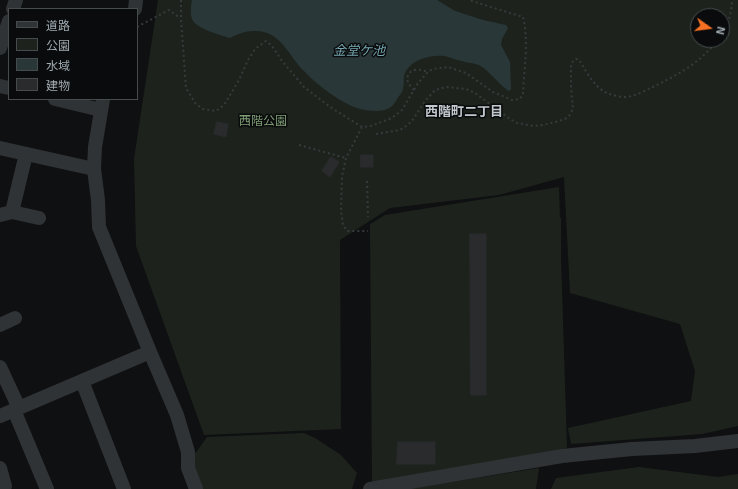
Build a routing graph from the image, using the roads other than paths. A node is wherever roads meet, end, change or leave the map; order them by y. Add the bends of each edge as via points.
1 (8, 26) edge
2 (0, 48) edge
3 (64, 100) edge
4 (102, 104) edge
5 (0, 148) edge
6 (26, 154) junction
7 (94, 169) junction
8 (6, 214) edge
9 (39, 218) dead end
10 (15, 318) dead end
11 (0, 325) edge
12 (150, 352) junction
13 (0, 367) edge
14 (82, 381) junction
15 (17, 409) junction
16 (0, 416) edge
17 (738, 441) edge
18 (0, 468) edge
19 (5, 486) dead end
20 (47, 489) edge
21 (124, 489) edge
22 (196, 489) edge
23 (370, 489) edge

1 - 2 street
3 - 4 street
4 - 7 street via 94,147
5 - 6 street
6 - 7 street
6 - 8 street
7 - 12 street via 99,227
8 - 9 street
10 - 11 street
12 - 14 street
12 - 22 street via 177,415 188,452 188,468
13 - 15 street
14 - 15 street
14 - 21 street
15 - 16 street
15 - 20 street
17 - 23 street via 562,456
18 - 19 street

